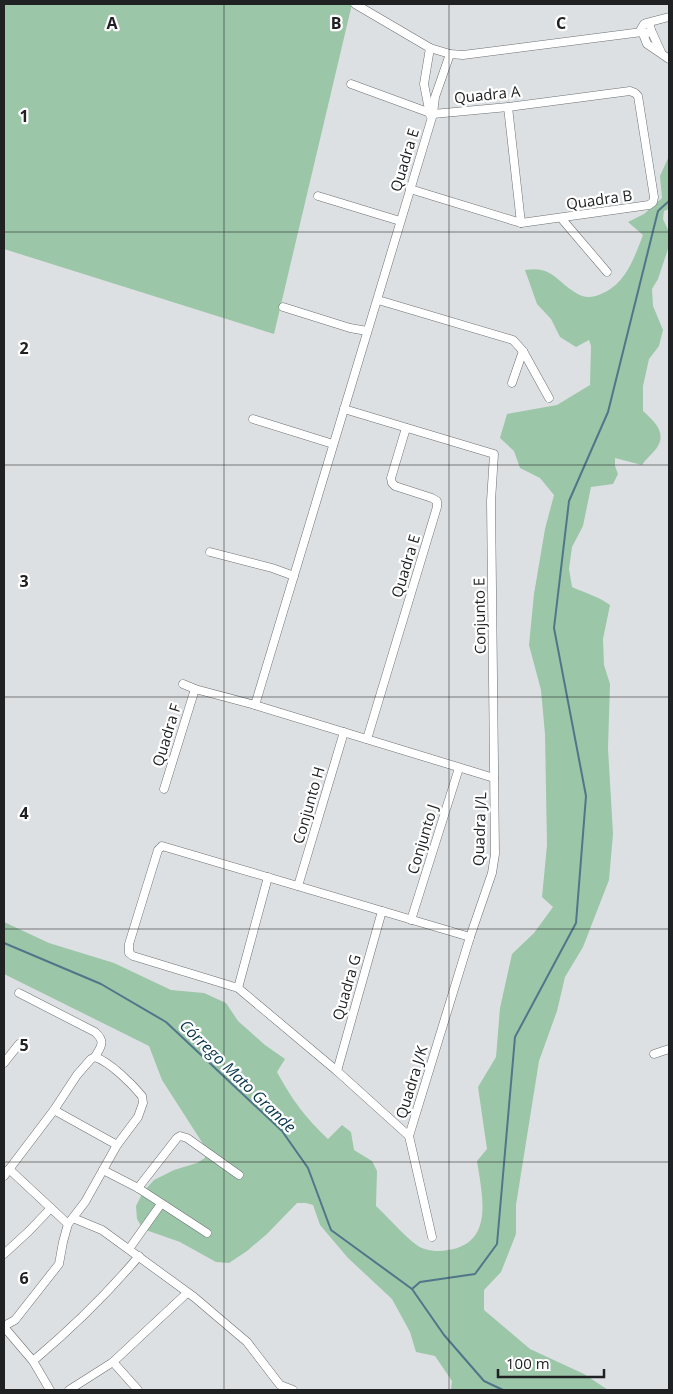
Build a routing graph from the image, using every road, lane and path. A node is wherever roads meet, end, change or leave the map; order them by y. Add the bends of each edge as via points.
1 (355, 4) edge
2 (373, 6) dead end
3 (371, 14) junction
4 (669, 18) edge
5 (646, 29) junction
6 (430, 48) junction
7 (450, 54) junction
8 (669, 59) edge
9 (351, 84) dead end
10 (630, 91) joint
11 (508, 107) junction
12 (431, 115) junction
13 (410, 189) junction
14 (318, 196) dead end
15 (561, 218) junction
16 (400, 221) junction
17 (521, 223) junction
18 (607, 272) dead end
19 (378, 300) junction
20 (284, 307) dead end
21 (367, 331) junction
22 (523, 351) junction
23 (512, 383) dead end
24 (549, 398) dead end
25 (344, 409) junction
26 (253, 419) dead end
27 (406, 428) junction
28 (333, 444) junction
29 (210, 552) dead end
30 (294, 576) junction
31 (183, 684) dead end
32 (194, 689) junction
33 (255, 705) junction
34 (344, 732) junction
35 (367, 739) junction
36 (459, 768) junction
37 (494, 778) junction
38 (164, 790) dead end
39 (268, 877) junction
40 (298, 886) junction
41 (382, 911) junction
42 (411, 920) junction
43 (470, 937) junction
44 (238, 988) junction
45 (19, 993) dead end
46 (19, 1044) dead end
47 (669, 1049) edge
48 (654, 1054) dead end
49 (95, 1057) junction
50 (4, 1063) edge
51 (337, 1071) junction
52 (54, 1110) junction
53 (409, 1136) junction
54 (117, 1146) junction
55 (103, 1170) junction
56 (6, 1173) edge
57 (239, 1175) dead end
58 (138, 1188) junction
59 (161, 1204) junction
60 (51, 1208) junction
61 (71, 1221) junction
62 (207, 1233) dead end
63 (432, 1236) dead end
64 (129, 1249) junction
65 (4, 1254) edge
66 (139, 1256) junction
67 (187, 1293) junction
68 (4, 1327) edge
69 (33, 1361) junction
70 (113, 1362) junction
71 (277, 1387) edge
72 (50, 1390) edge
73 (69, 1390) edge
74 (138, 1390) edge
75 (293, 1390) edge

1 - 3 street
2 - 3 street
3 - 6 street
4 - 5 street
5 - 7 street via 558,44
5 - 8 street via 647,44
6 - 7 street
6 - 12 street via 424,84
7 - 12 street, Quadra E
9 - 12 street, Quadra A
10 - 11 street, Quadra A
10 - 15 street, Quadra B via 638,96 653,202
11 - 12 street, Quadra A
11 - 17 street
12 - 13 street, Quadra E
13 - 16 street, Quadra E
13 - 17 street, Quadra B
14 - 16 street
15 - 17 street, Quadra B
15 - 18 street
16 - 19 street, Quadra E
19 - 21 street, Quadra E
19 - 22 street via 513,340
20 - 21 street
21 - 25 street, Quadra E
22 - 23 street
22 - 24 street
25 - 27 street
25 - 28 street, Quadra E
26 - 28 street
27 - 35 street, Quadra E via 392,483 432,498 437,507
27 - 37 street, Conjunto E via 494,454 491,501
28 - 30 street, Quadra E
29 - 30 street
30 - 33 street, Quadra E
31 - 32 street
32 - 33 street
32 - 38 street, Quadra F
33 - 34 street
34 - 35 street
34 - 40 street, Conjunto H
35 - 36 street
36 - 37 street
36 - 42 street, Conjunto J
37 - 43 street, Quadra J/L via 495,854 492,873
39 - 40 street
39 - 44 street
39 - 44 street via 162,846 158,850 129,944 129,953 134,956
40 - 41 street
41 - 42 street
41 - 51 street, Quadra G
42 - 43 street
43 - 53 street, Quadra J/K
44 - 51 street
45 - 49 street via 96,1032 102,1044
46 - 50 street
47 - 48 street
49 - 52 street via 82,1069
49 - 54 street via 138,1090 143,1099 138,1116
51 - 53 street
52 - 54 street
52 - 56 street
53 - 63 street, Quadra J/K
54 - 55 street
55 - 58 street
55 - 61 street
56 - 60 street
57 - 58 street via 180,1136
58 - 59 street
59 - 62 street
59 - 64 street
60 - 61 street
60 - 65 street
61 - 64 street via 97,1228
61 - 68 street via 62,1242 59,1264 15,1320
64 - 66 street
66 - 67 street
66 - 69 street via 112,1287
67 - 70 street
67 - 71 street via 239,1334 264,1362
68 - 69 street
69 - 72 street
70 - 73 street
70 - 74 street
71 - 75 street

